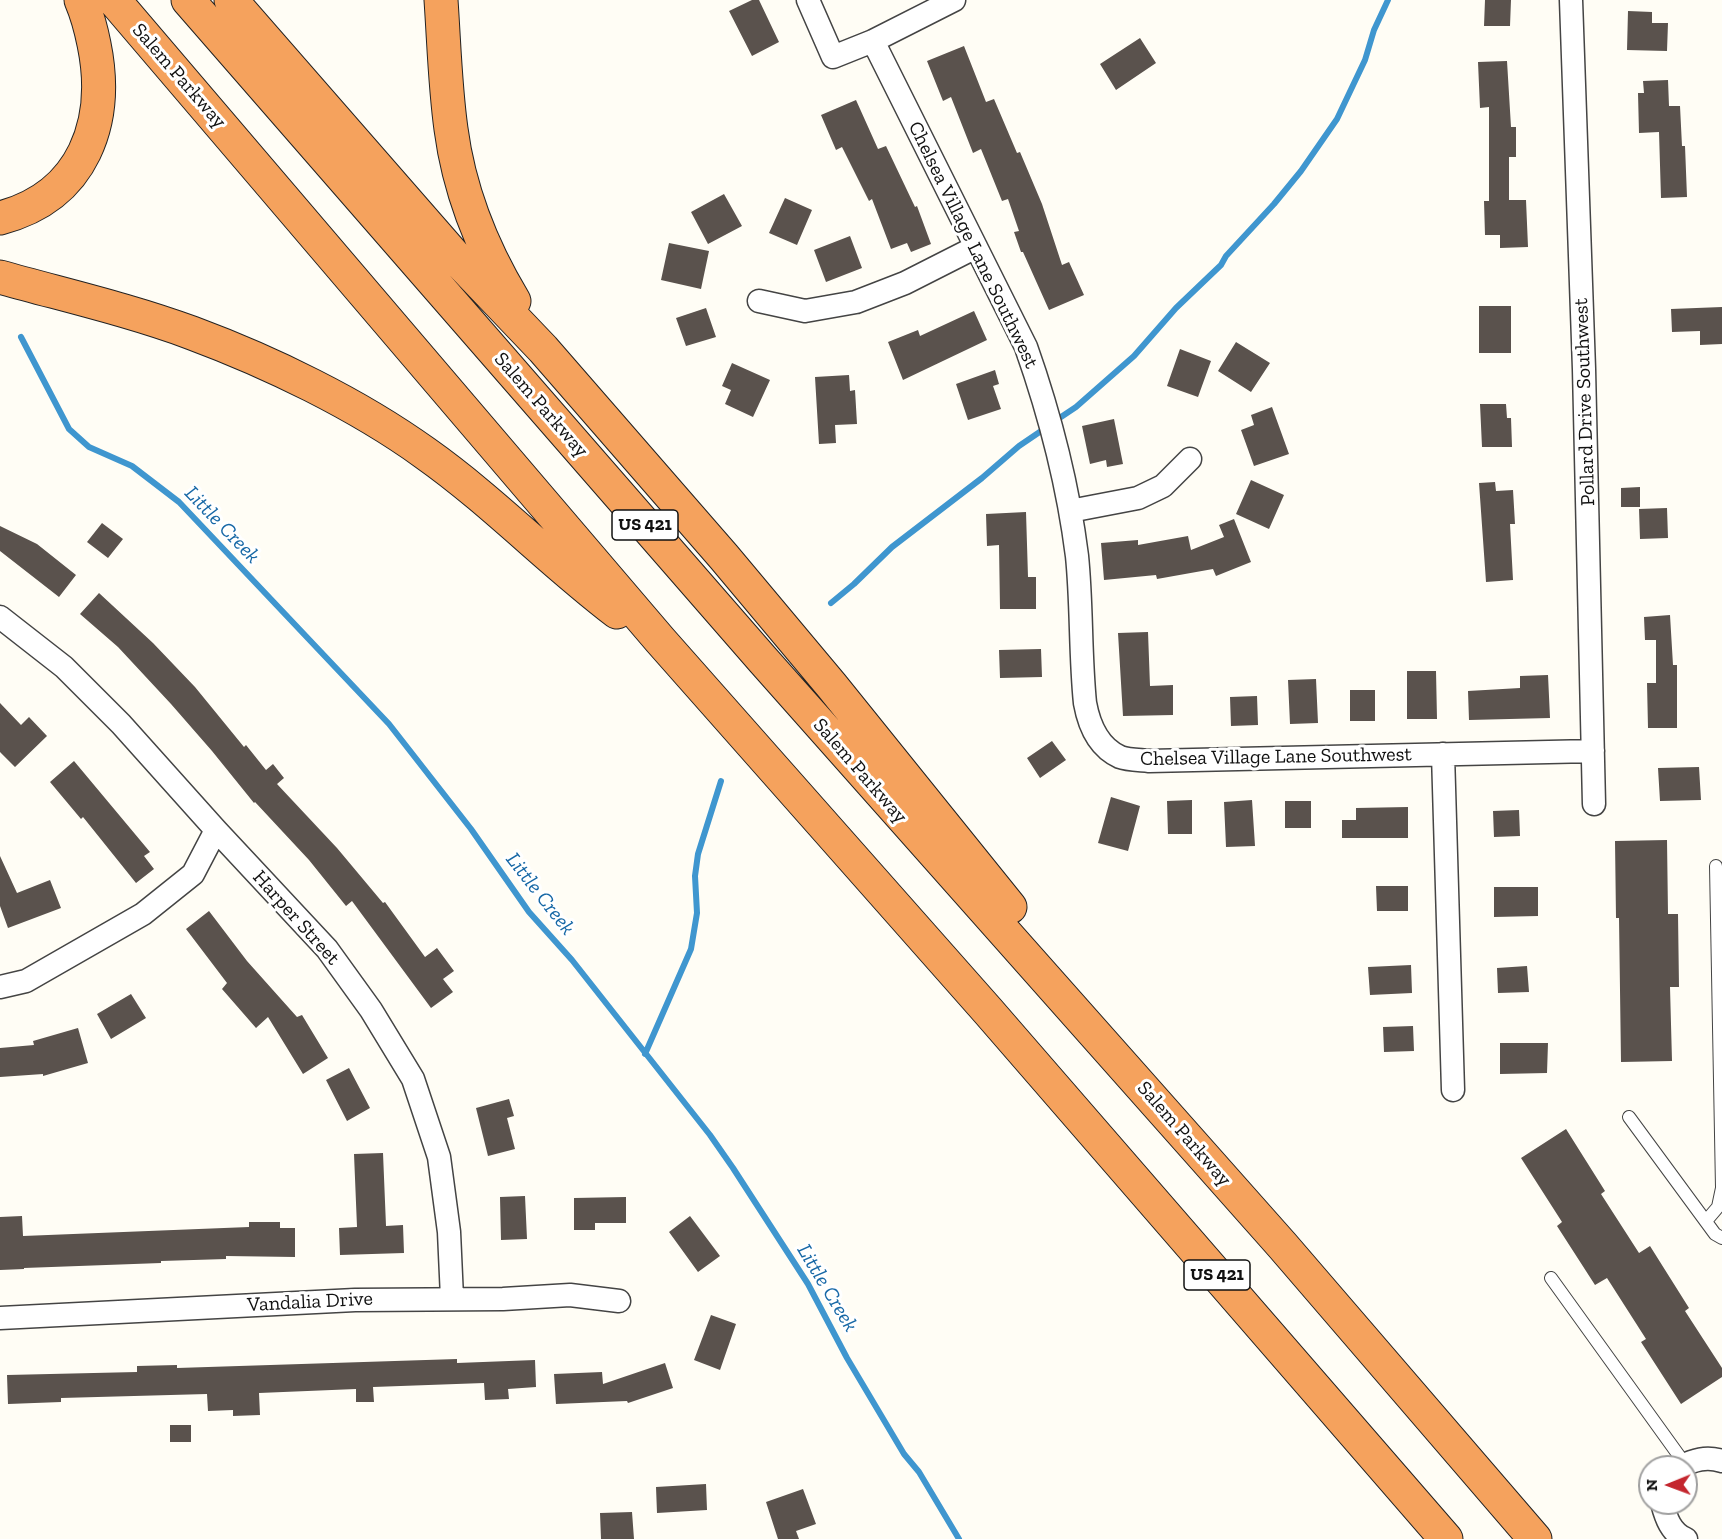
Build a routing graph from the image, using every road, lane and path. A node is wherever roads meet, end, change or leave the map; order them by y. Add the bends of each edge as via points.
1 (81, 0) edge
2 (114, 0) edge
3 (188, 0) edge
4 (231, 0) edge
5 (441, 0) edge
6 (808, 0) edge
7 (954, 0) edge
8 (1571, 0) edge
9 (873, 41) junction
10 (0, 218) edge
11 (976, 248) junction
12 (0, 277) edge
13 (759, 301) dead end
14 (543, 349) junction
15 (1190, 459) dead end
16 (1070, 511) junction
17 (0, 617) edge
18 (660, 640) junction
19 (1593, 751) junction
20 (1443, 754) junction
21 (1594, 804) dead end
22 (216, 830) junction
23 (1716, 866) dead end
24 (0, 987) edge
25 (1107, 1046) junction
26 (1454, 1090) dead end
27 (1629, 1117) dead end
28 (1706, 1221) junction
29 (1722, 1238) edge
30 (1551, 1278) dead end
31 (452, 1298) junction
32 (620, 1300) dead end
33 (0, 1318) edge
34 (1675, 1455) edge
35 (1698, 1459) edge
36 (1722, 1461) edge
37 (1665, 1515) edge
38 (1446, 1539) edge
39 (1535, 1539) edge
40 (1686, 1539) edge

1 - 10 highway via 99,78 93,135 76,167 50,194
2 - 18 highway, Salem Parkway / US 421
3 - 25 highway, Salem Parkway / US 421 via 763,660
4 - 14 highway via 458,260
5 - 14 highway via 451,130 462,184 493,264
6 - 9 street via 833,57
7 - 9 street
8 - 19 street, Pollard Drive Southwest
9 - 11 street, Chelsea Village Lane Southwest
11 - 13 street via 856,302 805,311
11 - 16 street, Chelsea Village Lane Southwest via 1026,347 1043,396
12 - 18 highway via 190,332 329,396 424,452 506,516 600,599
14 - 25 highway via 832,686 1072,983
15 - 16 street via 1163,486 1138,498
16 - 20 street, Chelsea Village Lane Southwest via 1089,725 1101,742 1120,757 1149,761
17 - 22 street, Harper Street via 73,675
18 - 38 highway, Salem Parkway / US 421
19 - 20 street, Chelsea Village Lane Southwest
19 - 21 street, Pollard Drive Southwest
20 - 26 street
22 - 24 street via 193,874 143,914 26,981
22 - 31 street, Harper Street via 327,949 371,1010 413,1079 439,1157 449,1232
23 - 28 lane via 1722,1188 1718,1207
25 - 39 highway, Salem Parkway / US 421
27 - 28 lane
28 - 29 lane
30 - 34 lane
31 - 32 street, Vandalia Drive via 570,1295
31 - 33 street, Vandalia Drive
35 - 36 street
37 - 40 street via 1667,1522

